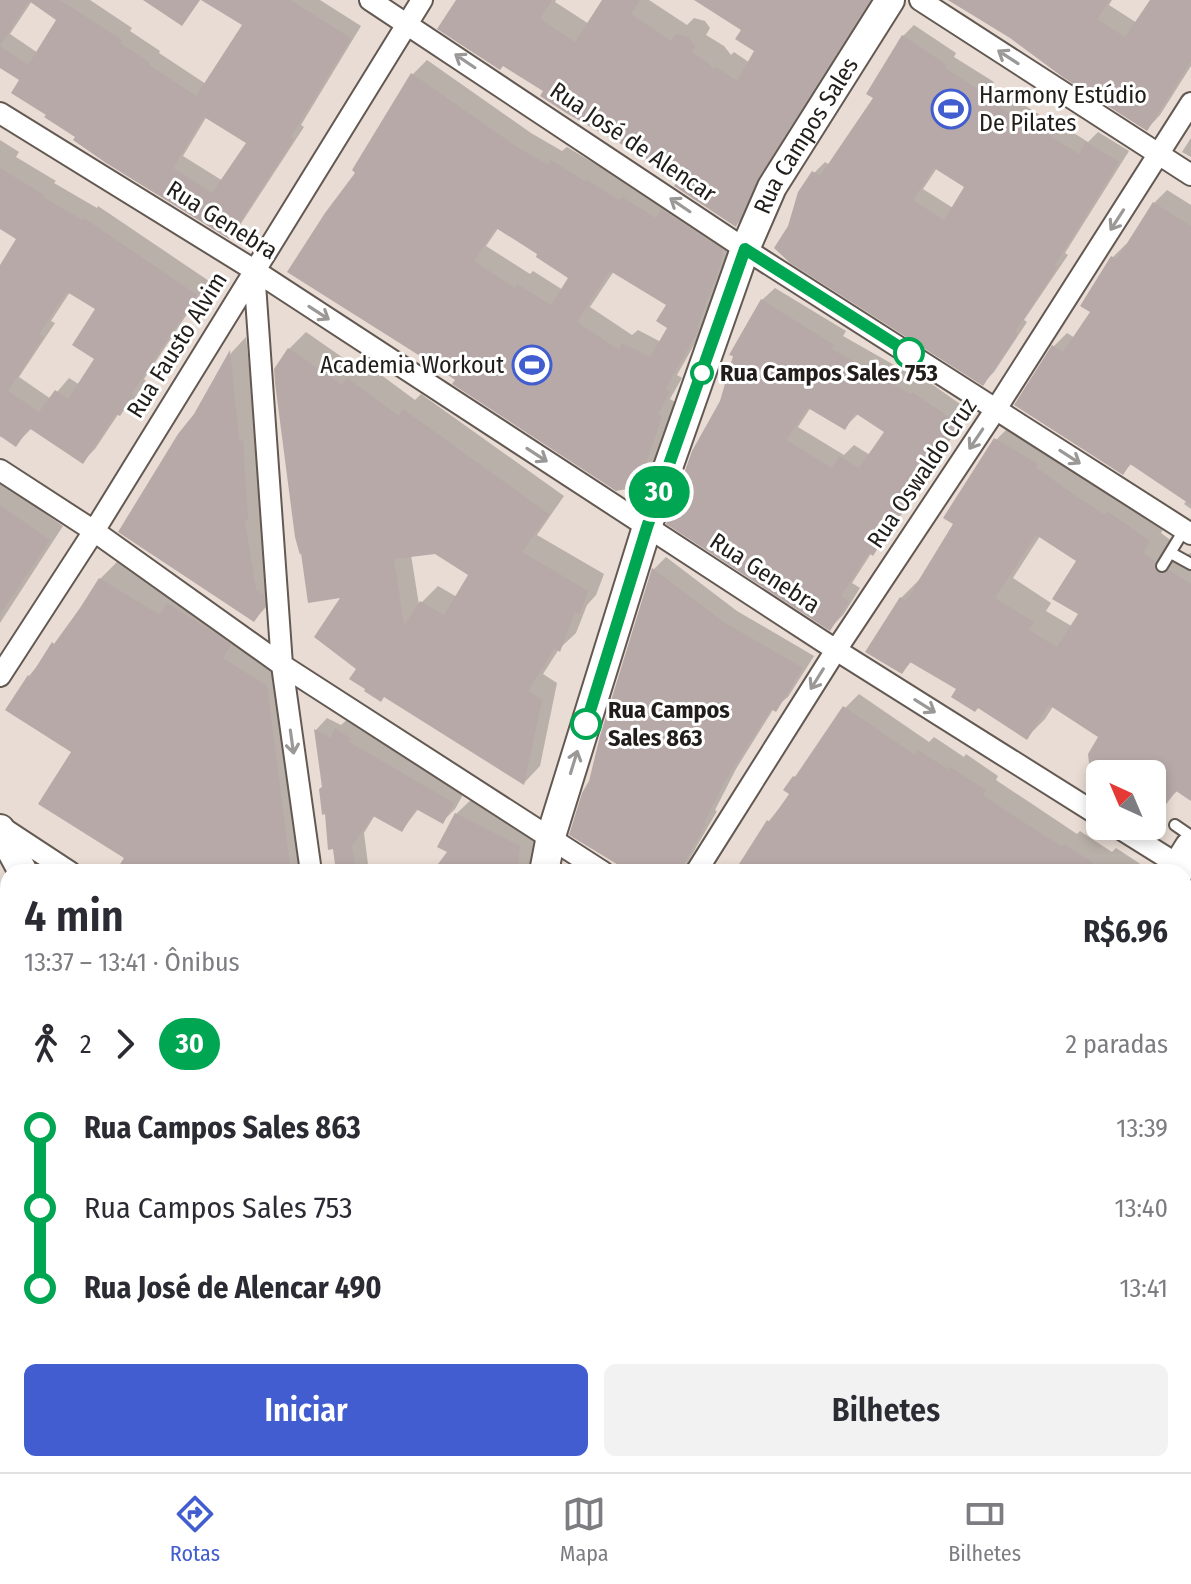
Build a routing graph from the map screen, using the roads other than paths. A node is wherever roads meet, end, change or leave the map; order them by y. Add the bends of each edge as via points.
1 (370, 0) edge
2 (422, 0) edge
3 (890, 0) edge
4 (920, 0) edge
5 (407, 22) junction
6 (1191, 103) edge
7 (0, 113) edge
8 (1159, 154) junction
9 (1191, 175) edge
10 (745, 249) junction
11 (254, 270) junction
12 (996, 409) junction
13 (0, 470) edge
14 (647, 527) junction
15 (94, 531) junction
16 (1188, 532) edge
17 (1171, 553) junction
18 (1191, 564) edge
19 (1162, 566) dead end
20 (836, 650) junction
21 (282, 665) junction
22 (0, 676) edge
23 (1086, 807) edge
24 (0, 827) edge
25 (551, 836) junction
26 (1191, 836) edge
27 (1149, 840) edge
28 (1180, 853) edge
29 (19, 864) edge
30 (58, 864) edge
31 (310, 864) edge
32 (546, 864) edge
33 (591, 864) edge
34 (701, 864) edge

1 - 5 street, Rua José de Alencar
2 - 5 street, Rua Fausto Alvim
3 - 10 street, Rua Campos Sales via 772,187
8 -> 4 street
10 -> 5 street, Rua José de Alencar
5 - 11 street, Rua Fausto Alvim
6 - 8 street, Rua Oswaldo Cruz
7 - 11 street, Rua Genebra
8 - 9 street
8 -> 12 street, Rua Oswaldo Cruz
10 - 12 street, Rua José de Alencar
10 - 14 street, Rua Campos Sales
11 -> 14 street, Rua Genebra
11 - 15 street, Rua Fausto Alvim
11 - 21 street
12 -> 16 street, Rua José de Alencar
12 -> 20 street, Rua Oswaldo Cruz
13 - 15 street
14 - 20 street, Rua Genebra
25 -> 14 street, Rua Campos Sales
15 - 21 street
15 - 22 street, Rua Fausto Alvim
16 - 17 lane
17 - 18 lane
17 - 19 lane
20 -> 23 street, Rua Genebra
20 -> 34 street, Rua Oswaldo Cruz
21 - 25 street
21 -> 31 street
24 - 29 street
24 - 30 street
25 - 32 street, Rua Campos Sales
25 - 33 street
26 - 28 lane
27 - 28 street

